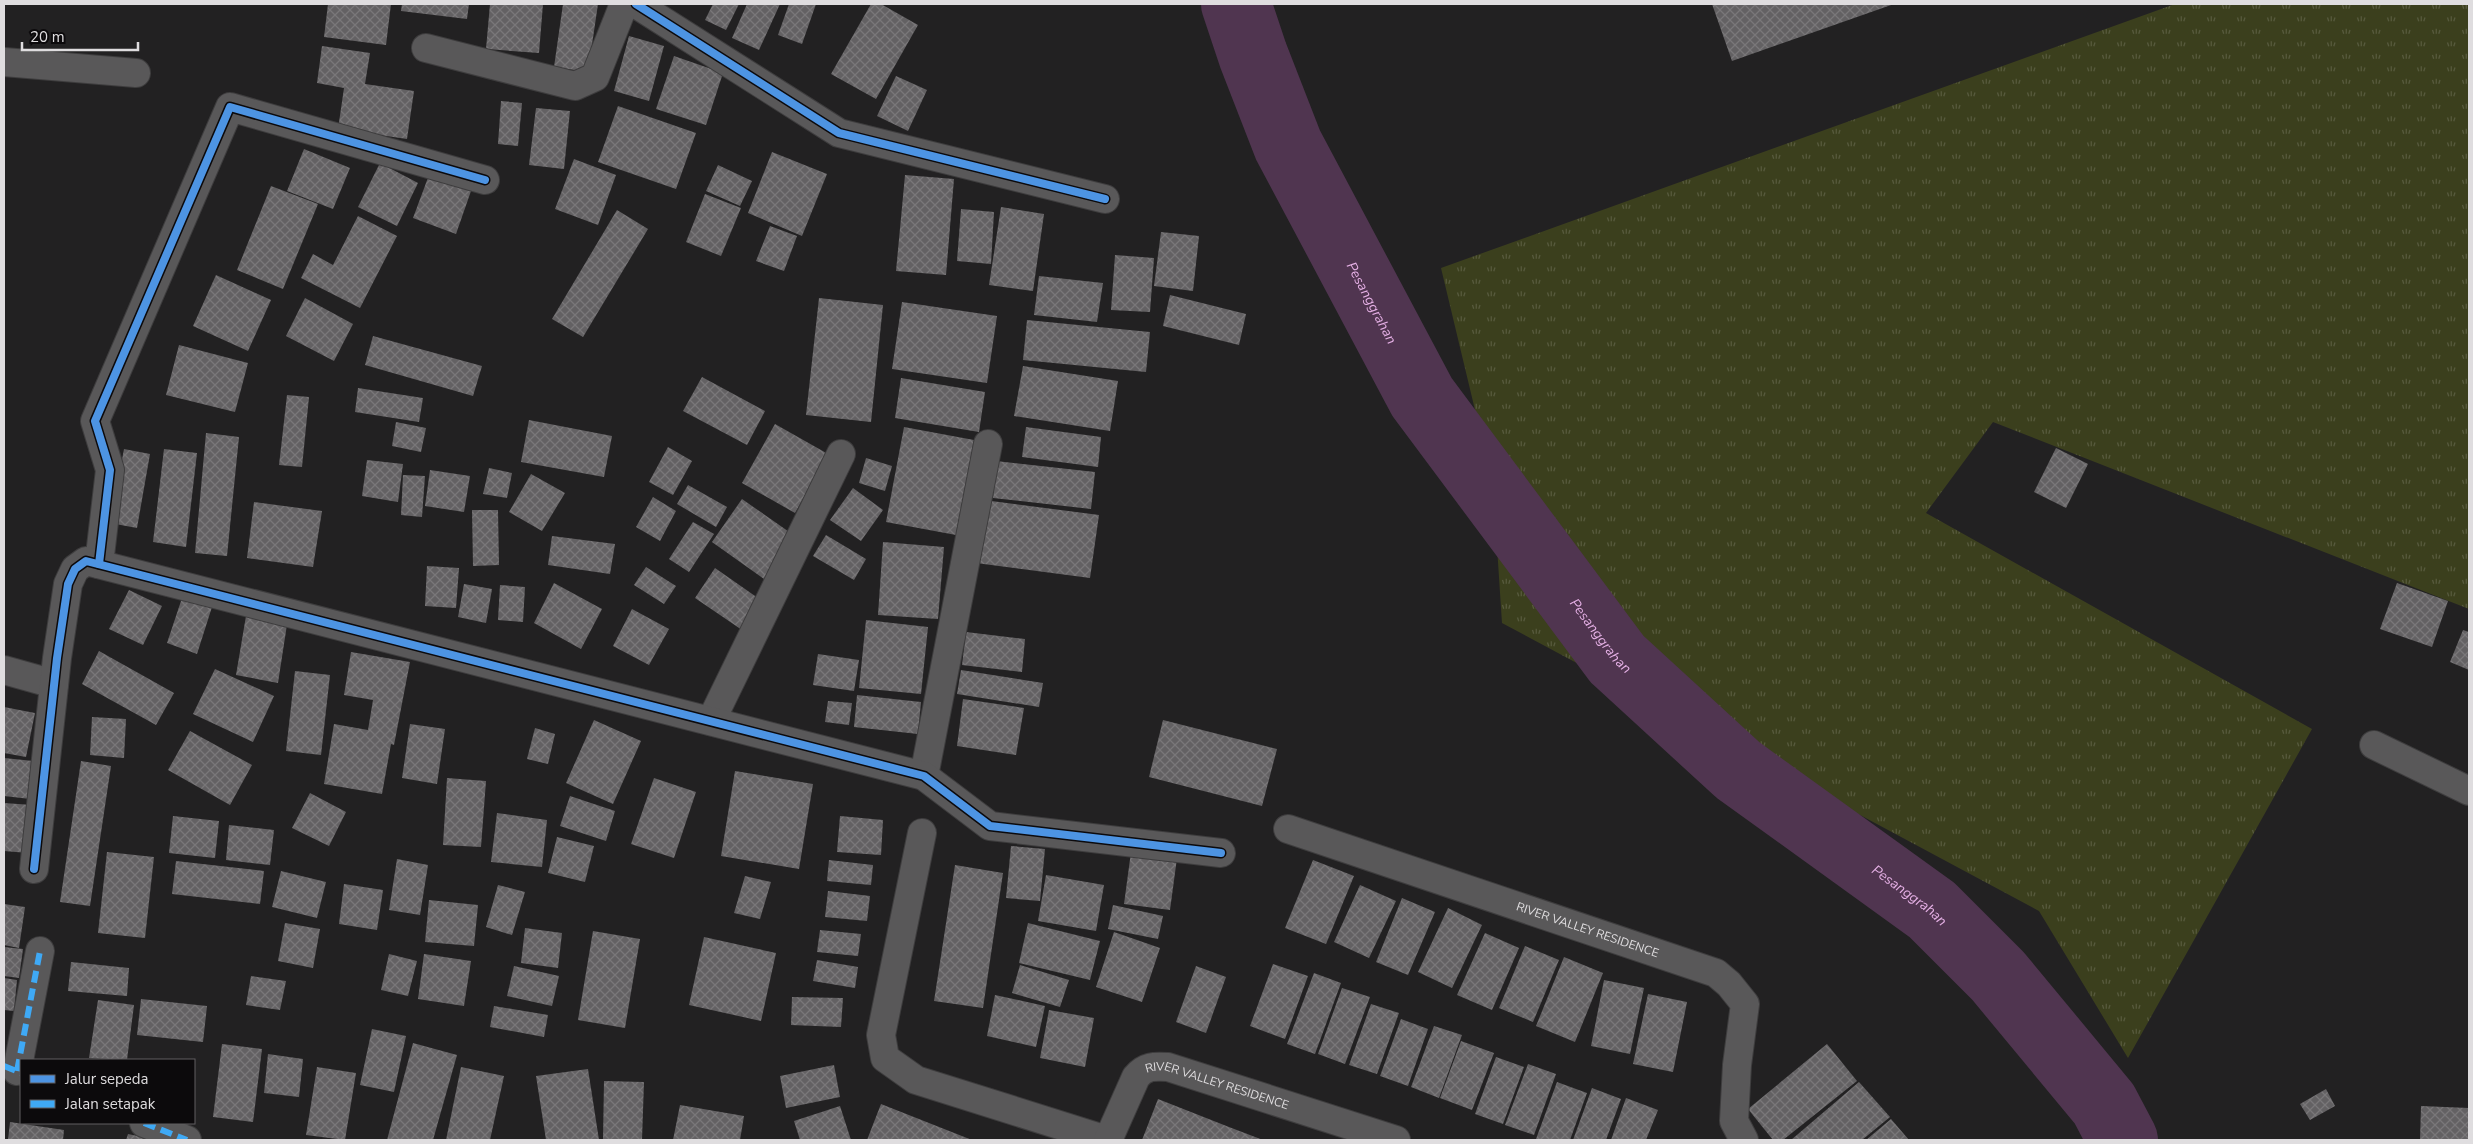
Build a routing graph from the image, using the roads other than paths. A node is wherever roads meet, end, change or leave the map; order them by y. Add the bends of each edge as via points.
1 (624, 4) edge
2 (636, 4) edge
3 (426, 48) dead end
4 (4, 62) edge
5 (136, 73) dead end
6 (485, 180) dead end
7 (1106, 199) dead end
8 (988, 444) dead end
9 (842, 454) dead end
10 (99, 564) junction
11 (4, 670) edge
12 (54, 684) junction
13 (711, 721) junction
14 (2374, 745) dead end
15 (924, 776) junction
16 (2469, 791) edge
17 (1288, 829) dead end
18 (922, 833) dead end
19 (1220, 853) dead end
20 (34, 869) dead end
21 (40, 951) dead end
22 (14, 1070) edge
23 (147, 1124) edge
24 (187, 1140) edge
25 (1108, 1140) edge
26 (1396, 1140) edge
27 (1744, 1140) edge

1 - 3 street via 596,77 575,86
2 - 7 street via 839,133
4 - 5 street
6 - 10 street via 230,106 96,421 110,470
8 - 15 street
9 - 13 street
10 - 12 street via 86,561 75,569 68,584
10 - 13 street
11 - 12 street
12 - 20 street
13 - 15 street
14 - 16 street
15 - 19 street via 990,826
17 - 27 street, RIVER VALLEY RESIDENCE via 1716,973 1745,1004 1734,1122
18 - 25 street via 881,1035 885,1058 916,1080
21 - 22 street
23 - 24 street
25 - 26 street, RIVER VALLEY RESIDENCE via 1136,1078 1142,1070 1154,1066

